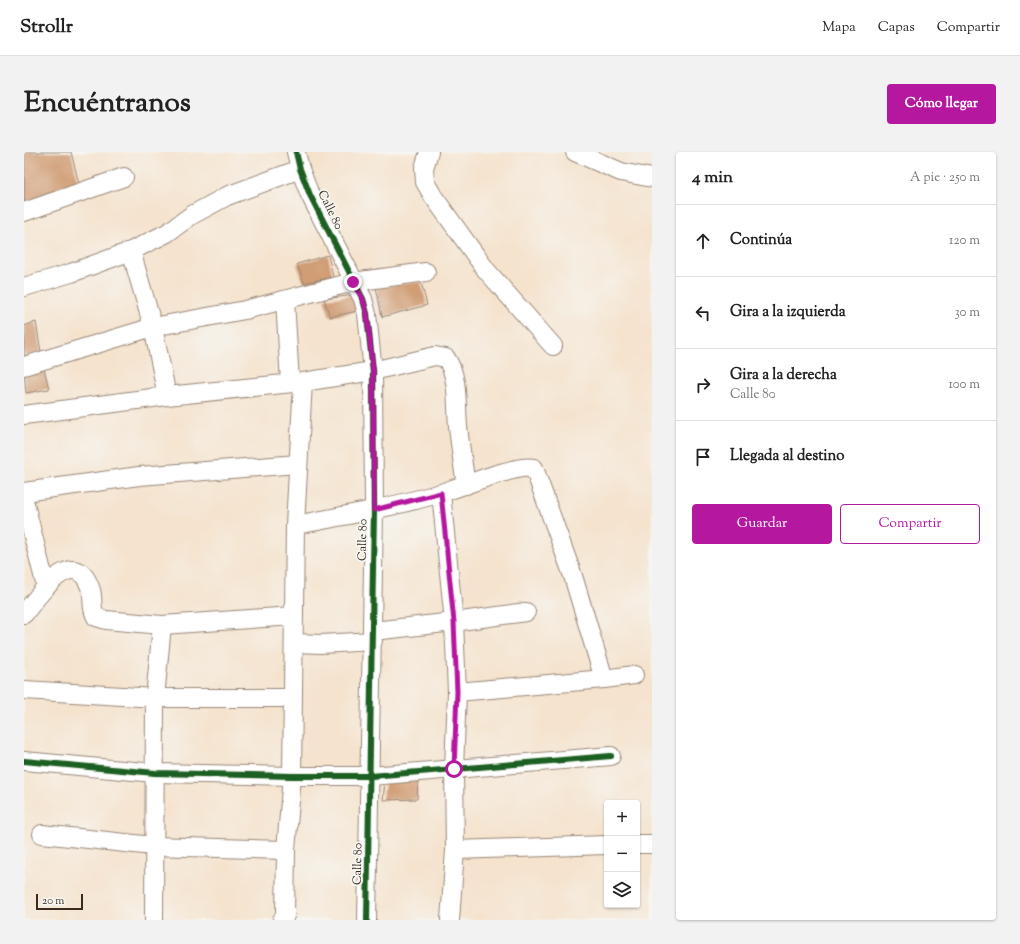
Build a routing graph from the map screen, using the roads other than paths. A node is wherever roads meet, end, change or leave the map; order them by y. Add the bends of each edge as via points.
1 (429, 152) edge
2 (575, 152) edge
3 (298, 160) edge
4 (124, 177) dead end
5 (652, 178) edge
6 (24, 212) edge
7 (131, 250) junction
8 (426, 272) dead end
9 (353, 282) junction
10 (24, 288) edge
11 (285, 301) junction
12 (153, 327) junction
13 (553, 346) dead end
14 (24, 366) edge
15 (373, 371) junction
16 (296, 382) junction
17 (167, 396) junction
18 (24, 415) edge
19 (298, 464) junction
20 (466, 485) junction
21 (24, 492) edge
22 (441, 493) junction
23 (24, 500) edge
24 (374, 510) junction
25 (295, 525) junction
26 (30, 554) edge
27 (46, 587) junction
28 (526, 612) dead end
29 (24, 614) edge
30 (294, 616) junction
31 (454, 622) junction
32 (162, 625) junction
33 (373, 636) junction
34 (294, 643) junction
35 (634, 675) dead end
36 (604, 679) junction
37 (24, 690) edge
38 (457, 692) junction
39 (155, 698) junction
40 (292, 698) junction
41 (611, 756) dead end
42 (24, 761) edge
43 (454, 769) junction
44 (155, 773) junction
45 (292, 776) junction
46 (370, 776) junction
47 (42, 834) dead end
48 (640, 844) edge
49 (652, 844) edge
50 (604, 845) edge
51 (153, 846) junction
52 (286, 850) junction
53 (455, 850) junction
54 (154, 920) edge
55 (282, 920) edge
56 (367, 920) edge
57 (450, 920) edge

1 - 13 street via 424,168 425,182 433,196 486,270
2 - 5 street via 621,172
3 - 7 street via 192,215 167,233
3 - 9 street, Calle 80 via 310,195
4 - 6 street
7 - 10 street
7 - 12 street
8 - 9 street
9 - 11 street
9 - 15 street, Calle 80 via 363,299 367,314
11 - 12 street
11 - 16 street
12 - 14 street
12 - 17 street
15 - 16 street
15 - 20 street via 435,356 446,358 452,367 454,377
15 - 24 street, Calle 80
16 - 17 street
16 - 19 street
17 - 18 street
19 - 21 street via 139,476
19 - 25 street
20 - 22 street
20 - 36 street via 527,466 534,468 573,576
22 - 24 street
22 - 31 street
23 - 26 street
24 - 25 street
24 - 33 street, Calle 80
25 - 30 street
26 - 27 street
27 - 29 street
27 - 32 street via 63,571 76,570 84,574 92,591 92,610 96,617
28 - 31 street
30 - 32 street
30 - 34 street
31 - 33 street
31 - 38 street
32 - 39 street
33 - 34 street via 321,644
33 - 46 street, Calle 80
34 - 40 street
35 - 36 street
36 - 38 street
37 - 39 street
38 - 43 street
39 - 40 street
39 - 44 street
40 - 45 street
41 - 43 street
42 - 44 street
43 - 46 street
43 - 53 street
44 - 45 street
44 - 51 street
45 - 46 street
45 - 52 street
46 - 56 street, Calle 80
47 - 51 street
48 - 49 street
50 - 53 street
51 - 52 street
51 - 54 street
52 - 55 street via 285,916
53 - 57 street

